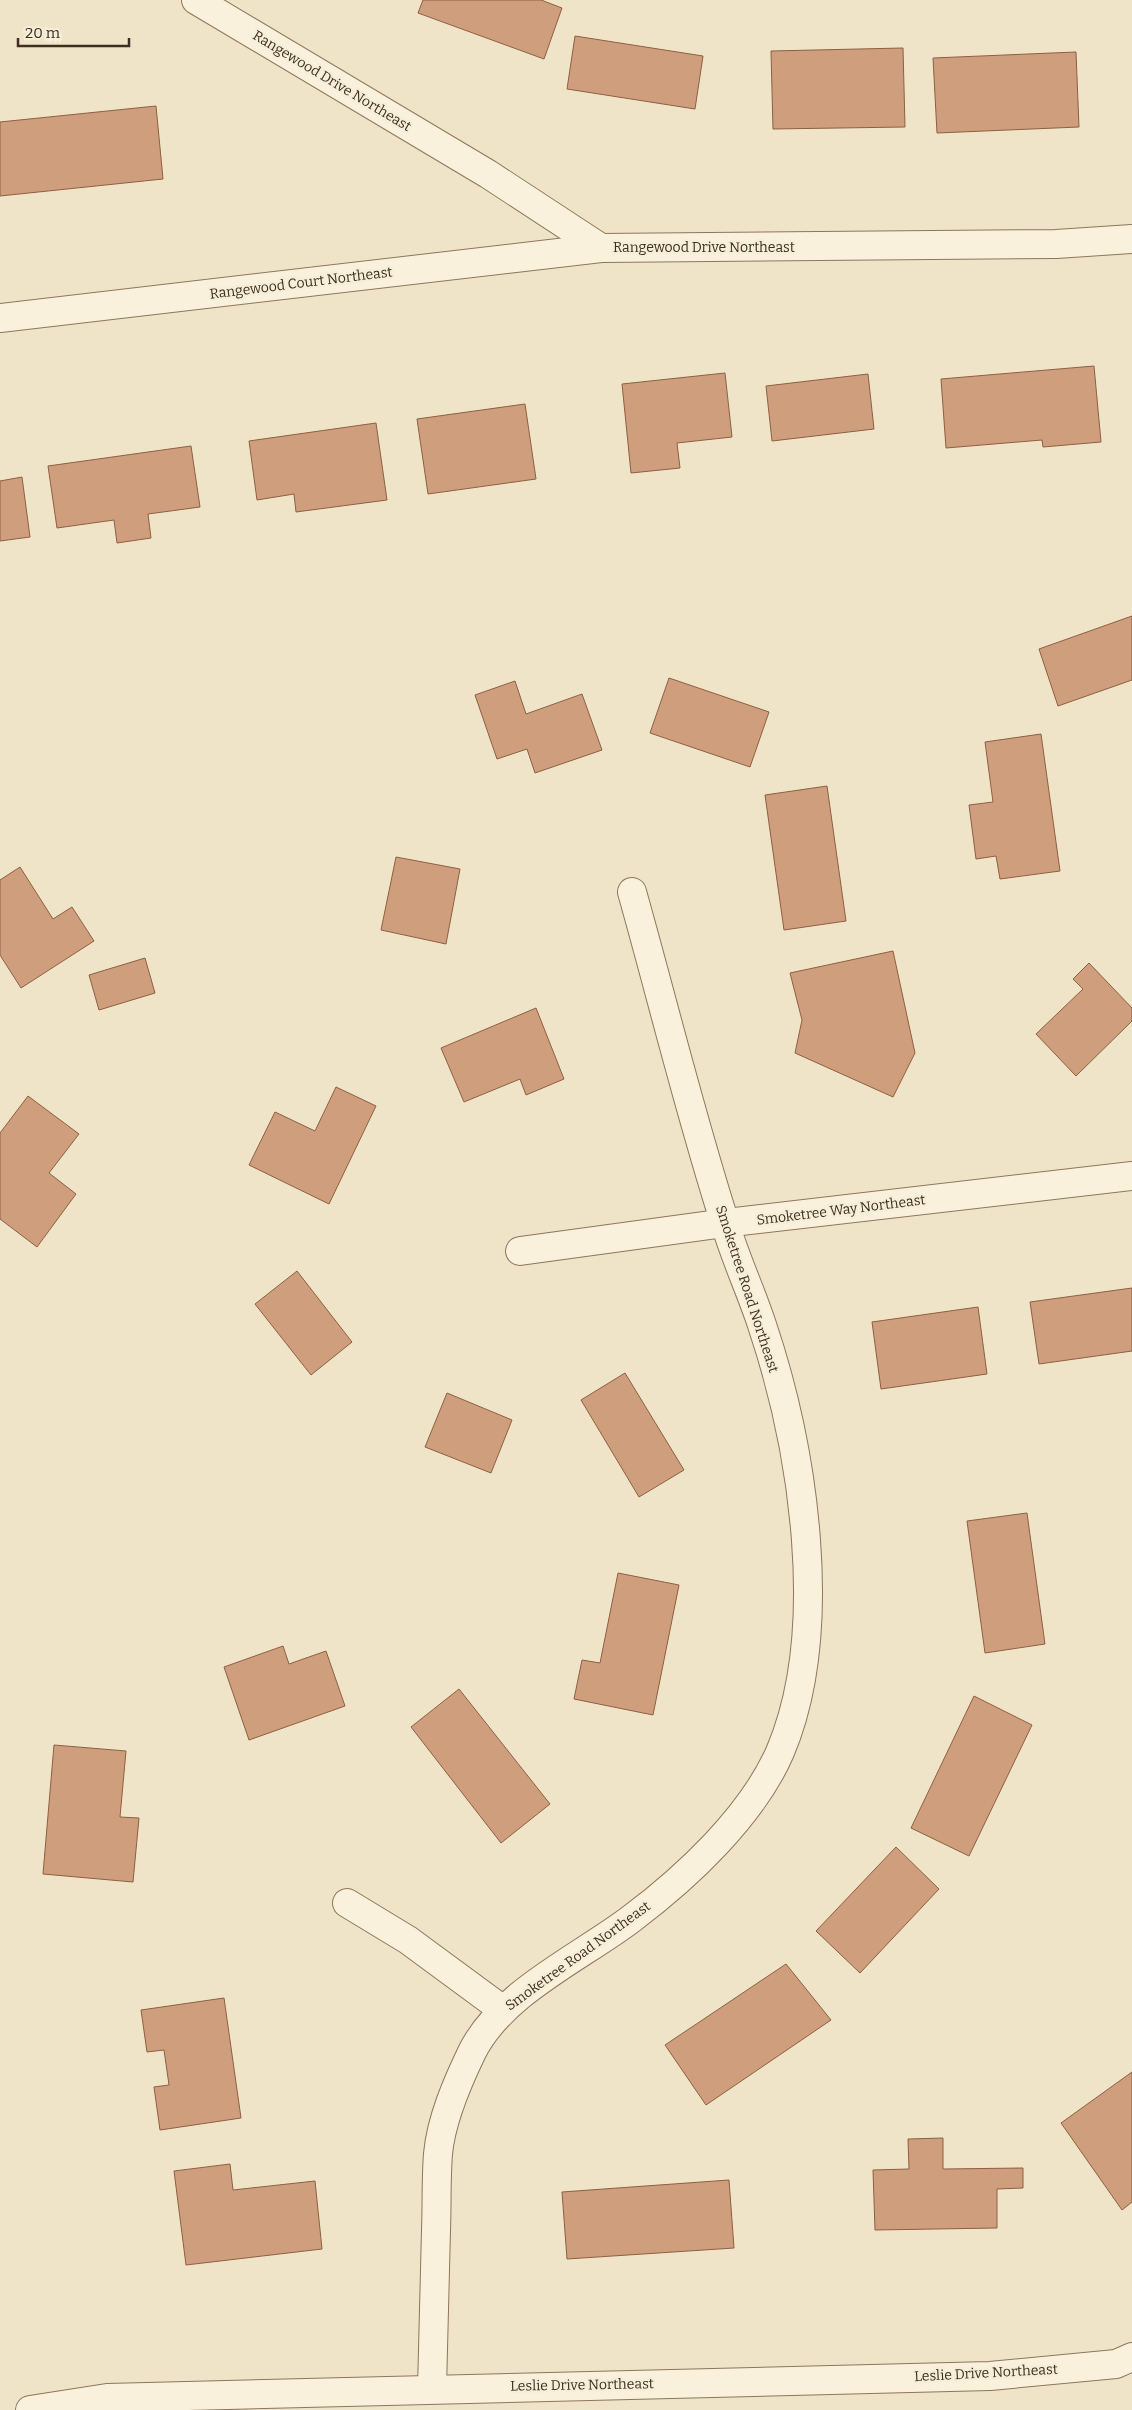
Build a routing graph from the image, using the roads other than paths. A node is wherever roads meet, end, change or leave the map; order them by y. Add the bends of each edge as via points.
1 (196, 0) edge
2 (1132, 239) edge
3 (601, 248) junction
4 (0, 318) edge
5 (632, 892) dead end
6 (1132, 1176) edge
7 (725, 1223) junction
8 (520, 1250) dead end
9 (347, 1903) dead end
10 (503, 2010) junction
11 (1132, 2357) edge
12 (432, 2389) junction
13 (109, 2404) edge
14 (30, 2410) edge

1 - 3 street, Rangewood Drive Northeast via 488,174
2 - 3 street, Rangewood Drive Northeast via 1056,244
3 - 4 street, Rangewood Court Northeast
5 - 7 street, Smoketree Road Northeast
6 - 7 street, Smoketree Way Northeast
7 - 8 street, Smoketree Way Northeast
7 - 10 street, Smoketree Road Northeast via 762,1326 791,1429 809,1566 804,1658 795,1708 780,1751 757,1796 730,1829 632,1919 550,1973
9 - 10 street via 408,1940
10 - 12 street, Smoketree Road Northeast via 474,2047 449,2108 438,2152
11 - 12 street, Leslie Drive Northeast via 1116,2364 990,2376
12 - 13 street, Leslie Drive Northeast
13 - 14 street, Leslie Drive Northeast

